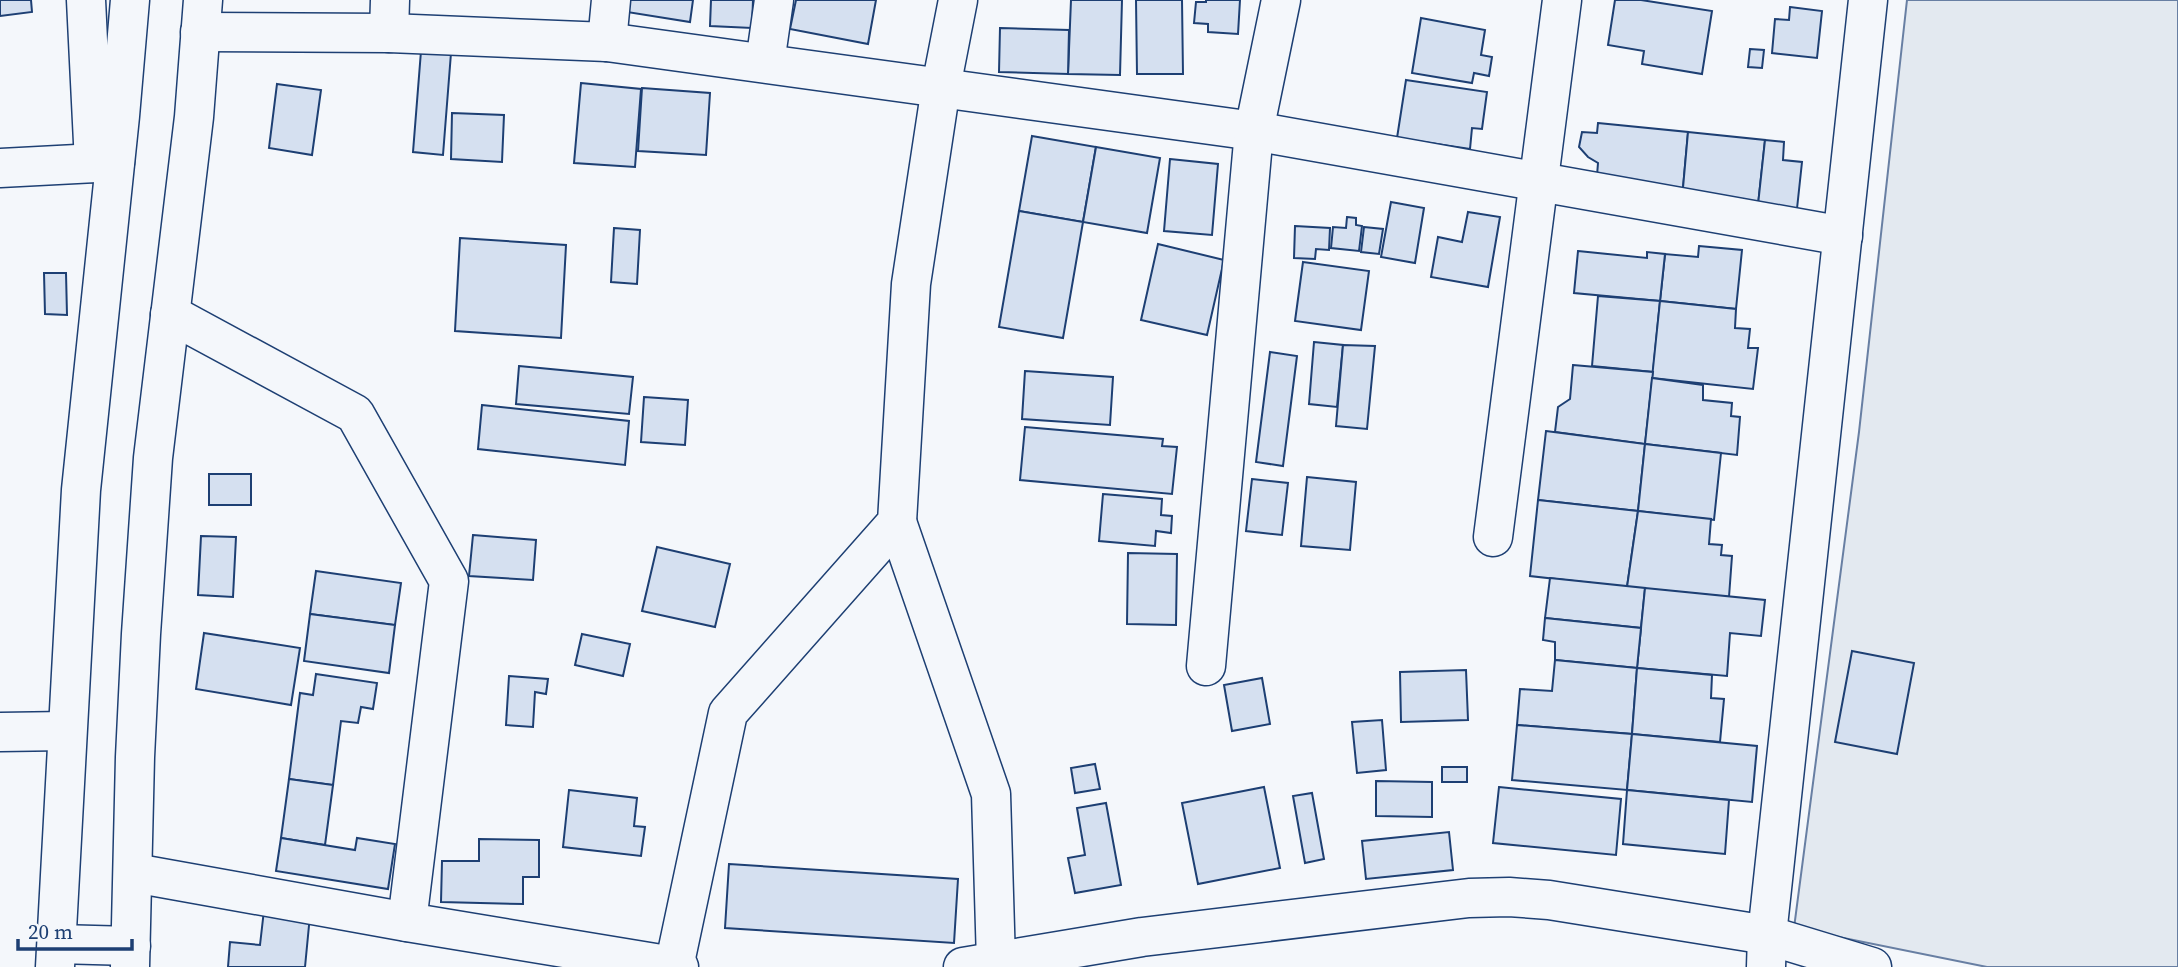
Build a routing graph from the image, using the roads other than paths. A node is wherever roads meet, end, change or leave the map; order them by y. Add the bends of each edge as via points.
1 (86, 0) edge
2 (130, 0) edge
3 (611, 0) edge
4 (774, 0) edge
5 (958, 0) edge
6 (1281, 0) edge
7 (1562, 0) edge
8 (1868, 0) edge
9 (202, 16) edge
10 (389, 16) edge
11 (607, 42) junction
12 (765, 63) junction
13 (941, 88) junction
14 (1254, 131) junction
15 (105, 162) junction
16 (0, 169) edge
17 (1538, 181) junction
18 (1843, 236) junction
19 (170, 314) junction
20 (897, 522) junction
21 (1493, 537) dead end
22 (1206, 666) dead end
23 (66, 731) junction
24 (0, 732) edge
25 (134, 873) junction
26 (407, 922) junction
27 (1766, 951) edge
28 (1144, 952) edge
29 (56, 955) edge
30 (131, 957) edge
31 (980, 964) edge
32 (676, 967) edge
33 (1872, 967) edge

1 - 15 street
2 - 15 street
3 - 11 street
4 - 12 street
5 - 13 street
6 - 14 street
7 - 17 street
8 - 18 street
9 - 10 street
9 - 19 street
10 - 11 street
11 - 12 street
12 - 13 street
13 - 14 street
13 - 20 street via 911,284
14 - 17 street
14 - 22 street
15 - 16 street
15 - 23 street
17 - 18 street
17 - 21 street
18 - 27 street
19 - 25 street via 153,458 141,634
19 - 26 street via 355,414 449,581
20 - 31 street via 991,794
20 - 32 street via 729,713
23 - 24 street
23 - 29 street
25 - 26 street
25 - 30 street
26 - 32 street
27 - 28 street via 1549,900 1509,897 1469,898
27 - 33 street
28 - 31 street
29 - 30 street

